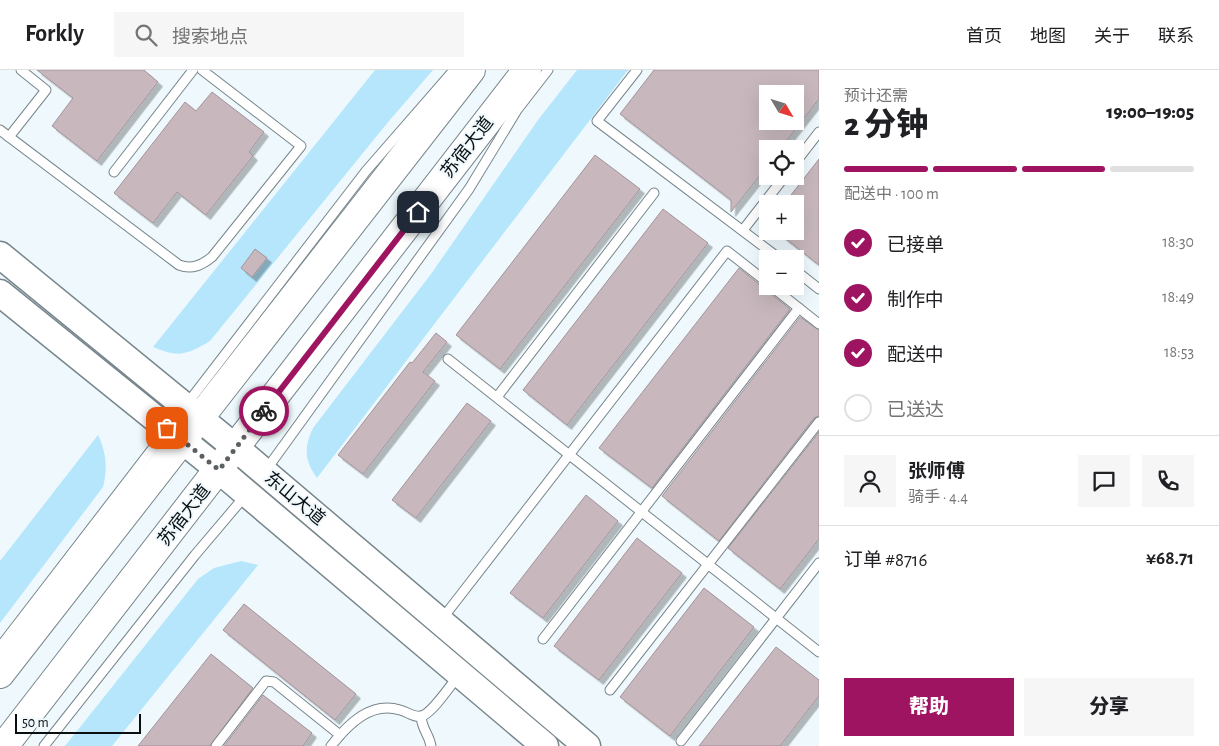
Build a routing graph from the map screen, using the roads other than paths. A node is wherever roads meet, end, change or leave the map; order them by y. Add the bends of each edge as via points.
1 (20, 70) edge
2 (193, 70) edge
3 (202, 70) edge
4 (454, 70) edge
5 (471, 70) edge
6 (527, 70) edge
7 (548, 70) edge
8 (637, 70) edge
9 (0, 130) edge
10 (819, 132) edge
11 (9, 137) junction
12 (804, 151) edge
13 (114, 172) dead end
14 (778, 185) edge
15 (654, 193) dead end
16 (743, 230) junction
17 (769, 250) edge
18 (0, 255) edge
19 (759, 276) edge
20 (804, 277) edge
21 (819, 289) edge
22 (0, 294) edge
23 (782, 295) edge
24 (799, 308) junction
25 (819, 324) edge
26 (448, 359) dead end
27 (497, 397) junction
28 (192, 412) junction
29 (819, 422) edge
30 (175, 434) junction
31 (236, 448) junction
32 (570, 455) junction
33 (219, 470) junction
34 (256, 483) junction
35 (642, 512) junction
36 (819, 563) edge
37 (708, 564) junction
38 (776, 618) junction
39 (432, 632) junction
40 (543, 639) dead end
41 (0, 647) edge
42 (819, 652) edge
43 (0, 674) edge
44 (460, 674) junction
45 (610, 690) dead end
46 (421, 716) junction
47 (340, 735) junction
48 (681, 741) dead end
49 (4, 746) edge
50 (44, 746) edge
51 (216, 746) edge
52 (330, 746) edge
53 (431, 746) edge
54 (545, 746) edge
55 (587, 746) edge

1 - 11 lane via 46,90
2 - 13 lane
3 - 11 lane via 301,146 203,265 188,268 179,265
4 - 28 lane via 366,171
5 - 28 main road
6 - 31 main road, 苏宿大道
7 - 34 lane via 517,110 469,189
8 - 16 lane via 597,121
9 - 11 lane
10 - 12 lane
14 - 16 lane
15 - 27 lane
16 - 17 lane
18 - 28 main road, 东山大道
19 - 32 lane via 727,251
20 - 21 lane
22 - 30 main road, 东山大道
23 - 24 lane
24 - 25 lane
24 - 35 lane
26 - 27 lane
27 - 32 lane
28 - 30 main road
28 - 31 main road, 东山大道
29 - 37 lane
30 - 33 main road, 东山大道
30 - 41 lane
30 - 43 main road
31 - 33 main road, 苏宿大道
31 - 34 main road, 东山大道
32 - 35 lane
32 - 39 lane
33 - 34 main road, 东山大道
33 - 49 main road, 苏宿大道
34 - 39 main road, 东山大道
34 - 50 lane
35 - 37 lane
35 - 40 lane
36 - 38 lane
37 - 38 lane
37 - 45 lane
38 - 42 lane
38 - 48 lane
39 - 44 main road, 东山大道
39 - 55 main road, 东山大道
44 - 46 lane
44 - 54 main road, 东山大道
46 - 47 lane via 412,716 390,706 376,708 360,716
46 - 53 lane via 422,729 430,738
47 - 51 lane via 274,682 266,681
47 - 52 lane

